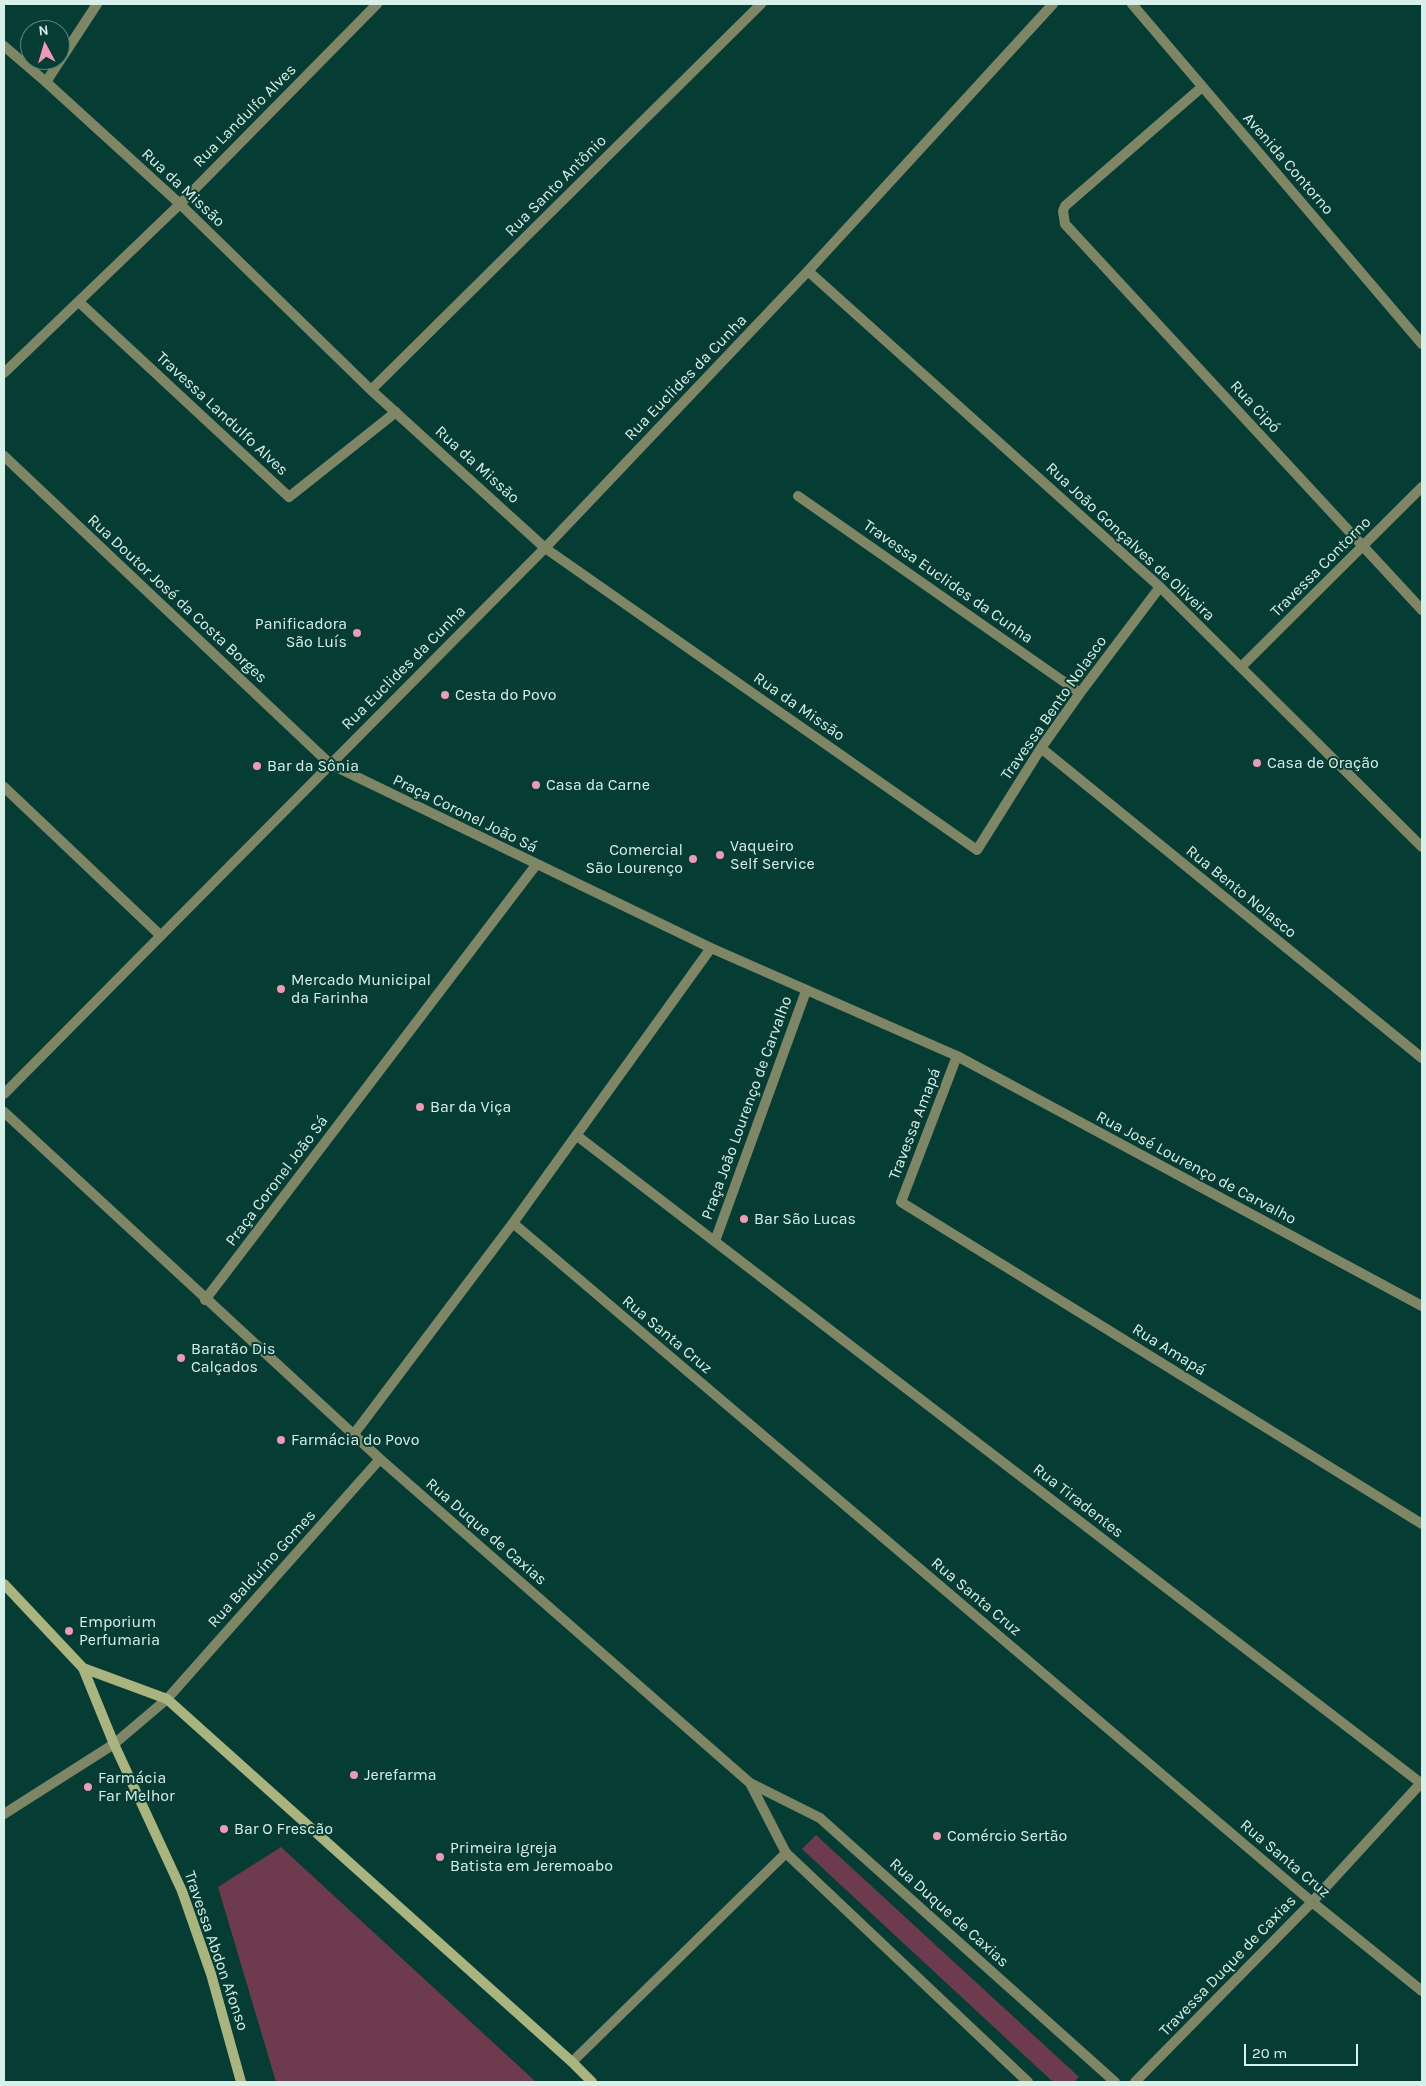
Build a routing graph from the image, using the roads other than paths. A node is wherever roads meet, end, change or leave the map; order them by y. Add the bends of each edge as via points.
1 (98, 4) edge
2 (377, 4) edge
3 (761, 4) edge
4 (1053, 4) edge
5 (1132, 4) edge
6 (4, 46) edge
7 (46, 82) junction
8 (1202, 87) junction
9 (180, 204) junction
10 (808, 271) junction
11 (78, 302) junction
12 (1422, 344) edge
13 (4, 373) edge
14 (371, 390) junction
15 (396, 412) junction
16 (4, 456) edge
17 (1422, 487) edge
18 (798, 496) dead end
19 (1364, 547) junction
20 (545, 548) junction
21 (1160, 587) junction
22 (1422, 610) edge
23 (1241, 667) junction
24 (1080, 693) junction
25 (1041, 748) junction
26 (330, 764) junction
27 (4, 787) edge
28 (1422, 847) edge
29 (977, 850) joint
30 (536, 865) junction
31 (160, 936) junction
32 (711, 948) junction
33 (806, 991) junction
34 (956, 1056) junction
35 (1422, 1058) edge
36 (4, 1094) edge
37 (4, 1112) edge
38 (576, 1135) junction
39 (901, 1202) joint
40 (512, 1223) junction
41 (715, 1241) junction
42 (205, 1300) junction
43 (1422, 1306) edge
44 (354, 1434) junction
45 (380, 1459) junction
46 (1422, 1524) edge
47 (4, 1584) edge
48 (83, 1668) junction
49 (167, 1699) junction
50 (114, 1744) junction
51 (750, 1783) junction
52 (1422, 1783) edge
53 (4, 1814) edge
54 (786, 1853) junction
55 (1312, 1902) junction
56 (1422, 1991) edge
57 (572, 2062) junction
58 (241, 2082) edge
59 (592, 2082) edge
60 (1028, 2082) edge
61 (1116, 2082) edge
62 (1135, 2082) edge

1 - 7 street
2 - 9 street, Rua Landulfo Alves
3 - 14 street, Rua Santo Antônio
4 - 10 street, Rua Euclides da Cunha
5 - 8 street, Avenida Contorno
6 - 7 street, Rua da Missão
7 - 9 street, Rua da Missão
8 - 12 street, Avenida Contorno
8 - 19 street, Rua Cipó via 1065,206 1065,224
9 - 11 street, Rua Landulfo Alves
9 - 14 street, Rua da Missão
10 - 20 street, Rua Euclides da Cunha
10 - 21 street, Rua João Gonçalves de Oliveira
11 - 13 street, Rua Landulfo Alves
11 - 15 street, Travessa Landulfo Alves via 289,497
14 - 15 street, Rua da Missão
15 - 20 street, Rua da Missão
16 - 26 street, Rua Doutor José da Costa Borges
17 - 19 street, Travessa Contorno
18 - 24 street, Travessa Euclides da Cunha
19 - 22 street, Rua Cipó
19 - 23 street, Travessa Contorno
20 - 26 street, Rua Euclides da Cunha
20 - 29 street, Rua da Missão
21 - 23 street, Rua João Gonçalves de Oliveira
21 - 24 street, Travessa Bento Nolasco
23 - 28 street, Rua João Gonçalves de Oliveira
24 - 25 street, Travessa Bento Nolasco
25 - 29 street, Travessa Bento Nolasco
25 - 35 street, Rua Bento Nolasco
26 - 30 street, Praça Coronel João Sá
26 - 31 street
27 - 31 street
30 - 32 street, Praça João Lourenço de Carvalho
30 - 42 street, Praça Coronel João Sá
31 - 36 street
32 - 33 street, Praça João Lourenço de Carvalho
32 - 38 street
33 - 34 street, Praça João Lourenço de Carvalho
33 - 41 street, Praça João Lourenço de Carvalho
34 - 39 street, Travessa Amapá
34 - 43 street, Rua José Lourenço de Carvalho
37 - 42 street
38 - 40 street
38 - 41 street, Praça João Lourenço de Carvalho
39 - 46 street, Rua Amapá
40 - 44 street
40 - 55 street, Rua Santa Cruz
41 - 52 street, Rua Tiradentes
42 - 44 street, Rua Duque de Caxias
44 - 45 street, Rua Duque de Caxias
45 - 49 street, Rua Balduíno Gomes
45 - 51 street, Rua Duque de Caxias
47 - 48 street
48 - 49 street
48 - 50 street, Travessa Abdon Afonso
49 - 50 street, Rua Balduíno Gomes
49 - 57 street
50 - 53 street, Rua Balduíno Gomes
50 - 58 street, Travessa Abdon Afonso via 182,1891
51 - 54 street, Rua Duque de Caxias
51 - 61 street, Rua Duque de Caxias via 820,1818
52 - 55 street, Travessa Duque de Caxias
54 - 57 street
54 - 60 street, Rua Duque de Caxias
55 - 56 street, Rua Santa Cruz
55 - 62 street, Travessa Duque de Caxias
57 - 59 street

